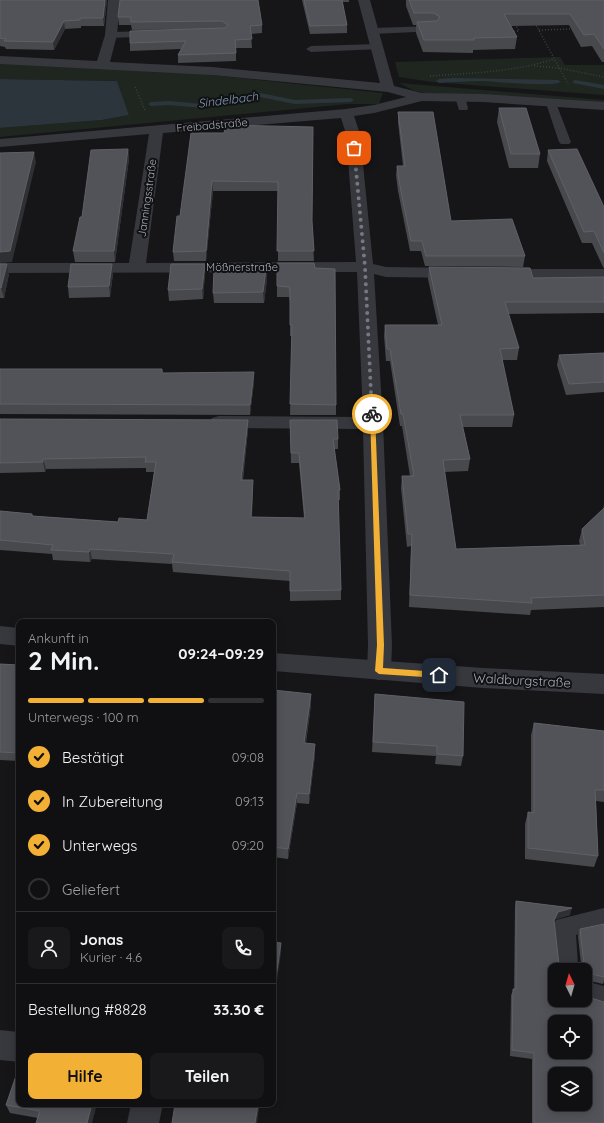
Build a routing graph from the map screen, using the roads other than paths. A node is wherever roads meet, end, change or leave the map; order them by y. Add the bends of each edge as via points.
1 (114, 0) edge
2 (364, 0) edge
3 (433, 30) edge
4 (373, 31) junction
5 (166, 34) edge
6 (111, 35) junction
7 (378, 47) junction
8 (311, 49) dead end
9 (0, 60) edge
10 (103, 64) junction
11 (388, 88) junction
12 (422, 97) junction
13 (552, 103) junction
14 (604, 106) edge
15 (346, 113) junction
16 (157, 129) junction
17 (564, 142) dead end
18 (0, 143) edge
19 (137, 266) junction
20 (365, 267) junction
21 (0, 268) edge
22 (604, 274) edge
23 (198, 422) edge
24 (373, 423) junction
25 (0, 635) edge
26 (16, 637) edge
27 (276, 662) edge
28 (379, 671) junction
29 (604, 684) edge
30 (604, 918) edge
31 (567, 963) edge
32 (592, 994) edge
33 (604, 997) edge
34 (0, 1045) edge
35 (16, 1047) edge
36 (146, 1107) edge
37 (143, 1123) edge

1 - 6 street
2 - 4 street
3 - 4 lane
4 - 7 street
5 - 6 lane
6 - 10 street
7 - 8 lane
7 - 11 street
9 - 10 street
10 - 11 street via 212,71
11 - 12 street
12 - 13 street via 462,102
12 - 15 street, Freibadstraße via 374,110
13 - 14 street
13 - 17 lane
15 - 16 street, Freibadstraße
15 - 20 street via 353,134
16 - 18 street, Freibadstraße
16 - 19 street, Janningsstraße
19 - 20 street, Mößnerstraße
19 - 21 street, Mößnerstraße
20 - 22 street, Mößnerstraße via 386,272
20 - 24 street
23 - 24 street
24 - 28 street
25 - 26 street
27 - 28 street, Waldburgstraße
28 - 29 street, Waldburgstraße
30 - 31 lane via 564,927
32 - 33 lane
34 - 35 street
36 - 37 street

